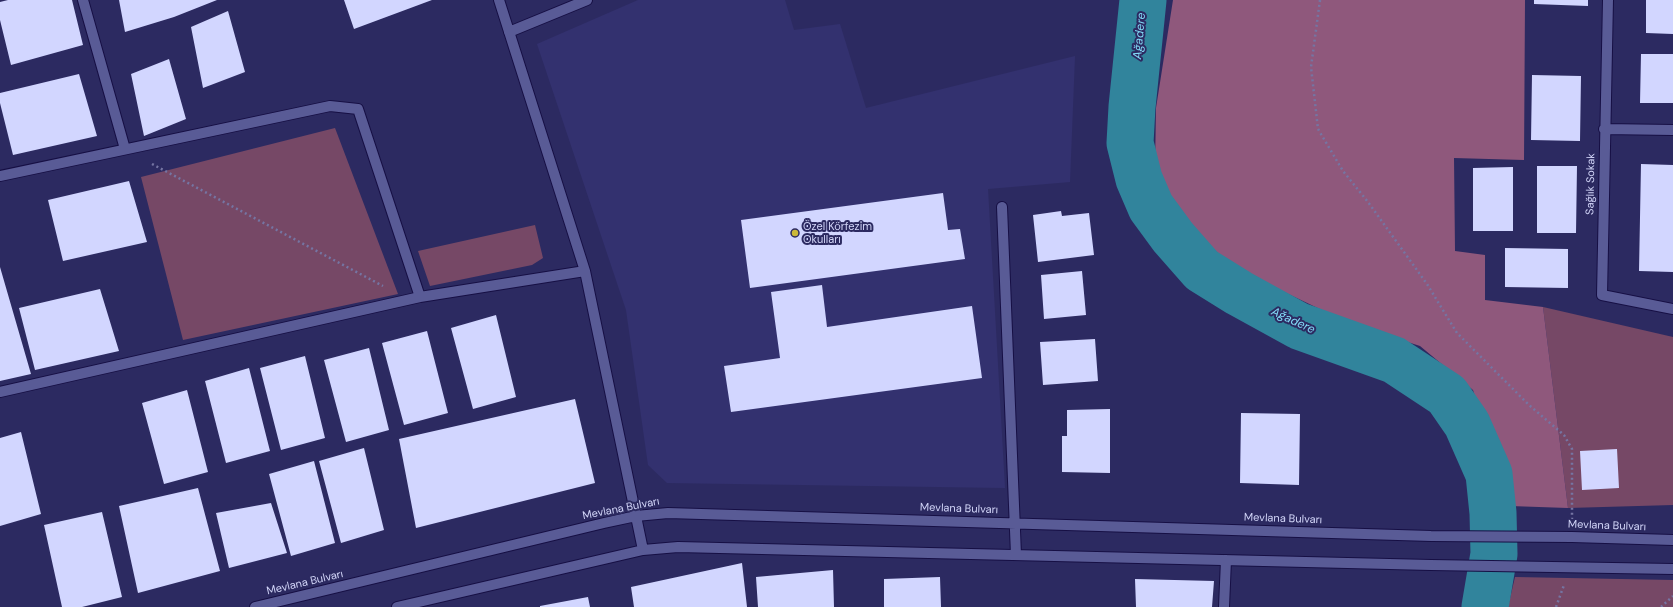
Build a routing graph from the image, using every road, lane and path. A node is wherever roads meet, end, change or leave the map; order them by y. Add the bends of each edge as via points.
1 (82, 0) edge
2 (499, 0) edge
3 (587, 0) edge
4 (1320, 0) edge
5 (1608, 0) edge
6 (509, 32) junction
7 (1604, 129) junction
8 (1673, 130) edge
9 (125, 149) junction
10 (0, 176) edge
11 (1002, 207) dead end
12 (585, 271) junction
13 (384, 286) dead end
14 (420, 297) junction
15 (1673, 309) edge
16 (0, 392) edge
17 (636, 516) junction
18 (1015, 523) junction
19 (1572, 537) junction
20 (1673, 540) edge
21 (643, 550) junction
22 (1016, 555) junction
23 (1226, 560) junction
24 (1673, 569) edge
25 (1673, 596) edge
26 (294, 603) edge
27 (255, 607) edge
28 (397, 607) edge
29 (1224, 607) edge
30 (1661, 607) edge

1 - 9 street
2 - 6 street
3 - 6 street
4 - 19 path via 1311,67 1318,129 1343,171 1427,284 1457,333 1564,435 1572,449
5 - 7 street, Sağlık Sokak
6 - 12 street
7 - 8 street
7 - 15 street, Sağlık Sokak via 1602,295
9 - 10 street
9 - 13 path
9 - 14 street via 330,106 358,109
11 - 18 street
12 - 14 street
12 - 17 street
14 - 16 street
17 - 18 street, Mevlana Bulvarı via 668,512
17 - 21 street
17 - 26 street, Mevlana Bulvarı
18 - 19 street, Mevlana Bulvarı via 1430,536
18 - 22 street
19 - 20 street, Mevlana Bulvarı
21 - 22 street via 678,547
21 - 28 street
22 - 23 street
23 - 24 street
23 - 29 street
25 - 30 path
26 - 27 street, Mevlana Bulvarı

